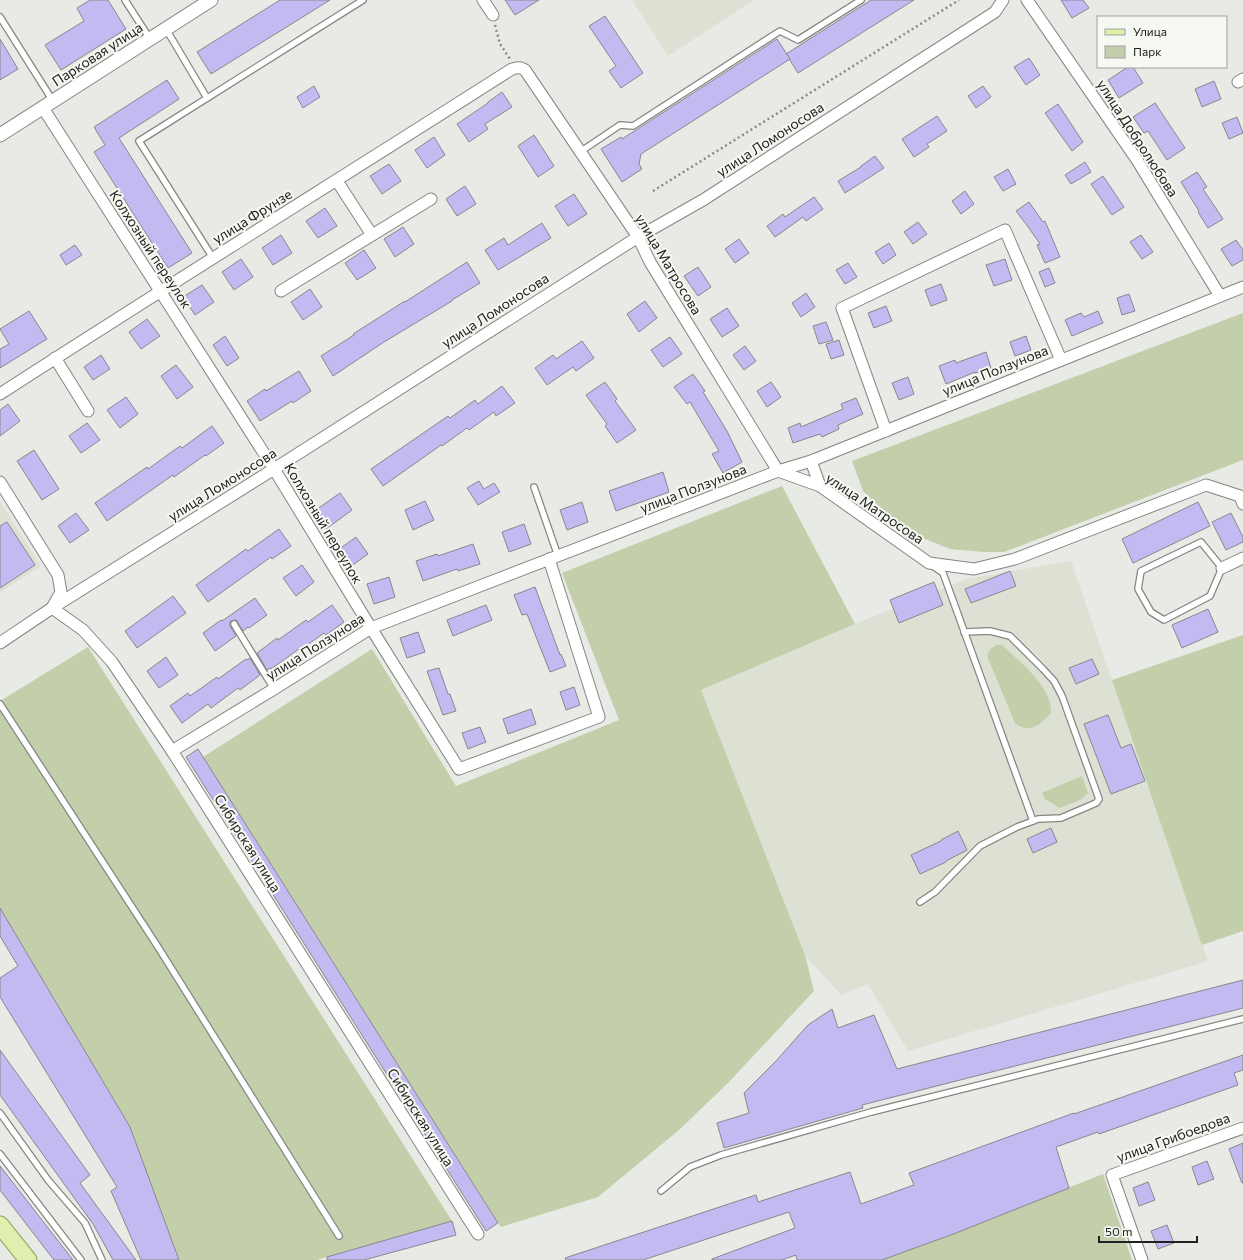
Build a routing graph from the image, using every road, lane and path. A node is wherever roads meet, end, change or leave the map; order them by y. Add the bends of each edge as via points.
1 (126, 0) edge
2 (211, 0) edge
3 (363, 0) edge
4 (483, 0) edge
5 (861, 0) edge
6 (959, 0) edge
7 (1003, 0) edge
8 (1027, 0) edge
9 (492, 15) joint
10 (0, 17) edge
11 (166, 29) junction
12 (150, 39) junction
13 (519, 68) junction
14 (207, 98) junction
15 (48, 104) junction
16 (0, 135) edge
17 (580, 152) junction
18 (337, 181) junction
19 (653, 191) dead end
20 (430, 199) dead end
21 (372, 235) junction
22 (638, 237) junction
23 (213, 258) junction
24 (1243, 288) edge
25 (160, 290) junction
26 (280, 291) dead end
27 (1220, 296) junction
28 (55, 358) junction
29 (1061, 360) junction
30 (0, 394) edge
31 (88, 411) dead end
32 (886, 431) junction
33 (811, 461) junction
34 (274, 469) junction
35 (778, 471) junction
36 (0, 482) edge
37 (534, 486) dead end
38 (820, 486) junction
39 (1243, 504) edge
40 (553, 558) junction
41 (1243, 558) edge
42 (929, 563) junction
43 (1222, 568) junction
44 (52, 608) junction
45 (234, 624) dead end
46 (371, 628) junction
47 (964, 632) junction
48 (0, 643) edge
49 (274, 689) junction
50 (0, 704) edge
51 (172, 751) junction
52 (1033, 821) junction
53 (920, 902) dead end
54 (1243, 1019) edge
55 (0, 1113) edge
56 (1243, 1128) edge
57 (0, 1154) edge
58 (661, 1191) dead end
59 (0, 1225) edge
60 (478, 1234) dead end
61 (339, 1236) dead end
62 (28, 1260) edge
63 (81, 1260) edge
64 (102, 1260) edge
65 (1142, 1260) edge

1 - 12 lane
2 - 11 street, Парковая улица
3 - 14 lane
4 - 9 street
5 - 17 lane via 798,40 780,31 633,126 620,125
6 - 19 path
7 - 22 street, улица Ломоносова via 995,12 710,196
8 - 27 street, улица Добролюбова via 1137,160
9 - 13 path via 500,44
10 - 15 lane
11 - 12 street, Парковая улица
11 - 14 lane
12 - 15 street, Парковая улица
13 - 17 street, улица Матросова via 525,70
13 - 18 street, улица Фрунзе via 505,73
14 - 23 lane via 140,141
15 - 16 street, Парковая улица
15 - 25 street, Колхозный переулок
17 - 22 street, улица Матросова
18 - 21 lane
18 - 23 street, улица Фрунзе
20 - 21 street
21 - 26 street
22 - 34 street, улица Ломоносова
22 - 35 street, улица Матросова via 650,262
23 - 25 street, улица Фрунзе
24 - 27 street, улица Ползунова
25 - 28 street, улица Фрунзе
25 - 34 street, Колхозный переулок
27 - 29 street, улица Ползунова
28 - 30 street, улица Фрунзе
28 - 31 street
29 - 32 street, улица Ползунова
29 - 32 street via 1005,230 842,308
32 - 33 street, улица Ползунова
33 - 35 street, улица Ползунова
33 - 38 street
34 - 44 street, улица Ломоносова
34 - 46 street, Колхозный переулок
35 - 38 street, улица Матросова
35 - 40 street, улица Ползунова
36 - 44 street via 58,575 61,592
37 - 40 lane
38 - 42 street, улица Матросова
39 - 42 street, улица Матросова via 1240,496 1206,485 1015,559 974,569
40 - 46 street, улица Ползунова
40 - 46 street, Колхозный переулок via 599,717 459,769
41 - 43 street
42 - 47 lane via 943,573
43 - 43 lane via 1201,542 1141,571 1138,589 1151,612 1164,620 1210,596
44 - 48 street, улица Ломоносова
44 - 51 street, Сибирская улица via 83,630 112,662
45 - 49 lane
46 - 49 street, улица Ползунова
47 - 52 lane
47 - 52 lane via 990,631 1010,636 1043,668 1062,696 1099,799 1096,803 1061,818
49 - 51 street, улица Ползунова
50 - 61 lane via 158,947
51 - 60 street, Сибирская улица
52 - 53 lane via 980,846 935,892
54 - 58 lane via 871,1112 721,1155 690,1167
55 - 64 lane via 48,1180 85,1222
56 - 65 street, улица Грибоедова via 1112,1175
57 - 63 lane
59 - 62 main road

